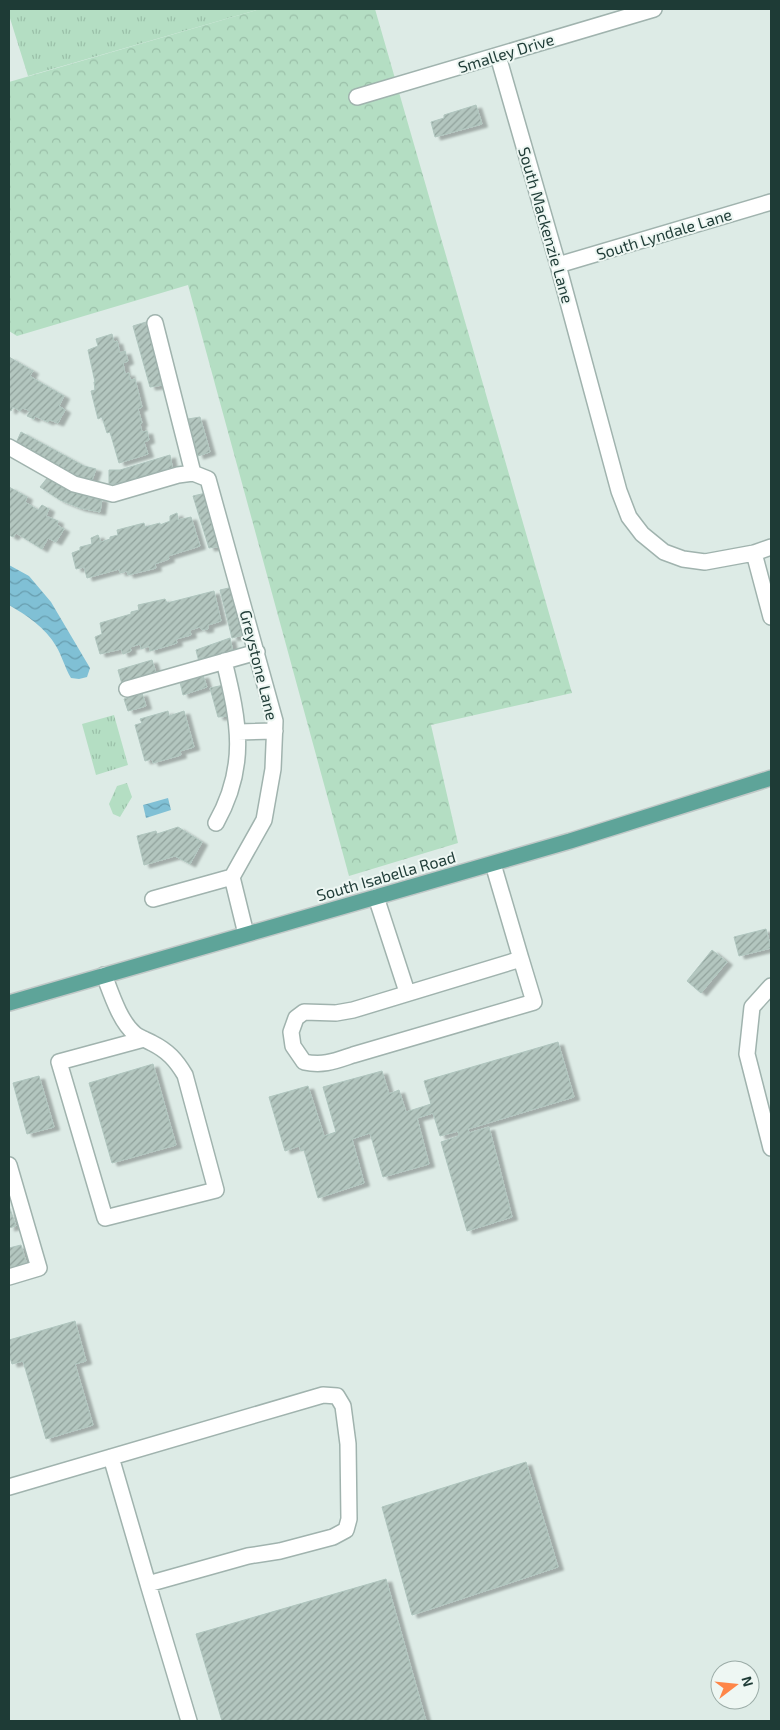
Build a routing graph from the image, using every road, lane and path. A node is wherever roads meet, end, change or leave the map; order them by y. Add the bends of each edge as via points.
1 (654, 9) edge
2 (498, 56) junction
3 (357, 97) dead end
4 (771, 205) edge
5 (558, 265) junction
6 (154, 323) dead end
7 (9, 447) edge
8 (193, 473) junction
9 (771, 546) edge
10 (754, 553) junction
11 (771, 617) edge
12 (257, 652) junction
13 (224, 662) junction
14 (127, 689) dead end
15 (275, 731) junction
16 (238, 732) junction
17 (771, 778) edge
18 (216, 823) dead end
19 (493, 864) junction
20 (232, 877) junction
21 (376, 897) junction
22 (153, 899) dead end
23 (246, 934) junction
24 (521, 959) junction
25 (104, 975) junction
26 (771, 986) edge
27 (407, 992) junction
28 (9, 1003) edge
29 (144, 1039) junction
30 (771, 1148) edge
31 (9, 1165) edge
32 (9, 1277) edge
33 (111, 1457) junction
34 (9, 1487) edge
35 (148, 1584) junction
36 (188, 1721) edge

1 - 2 street, Smalley Drive
2 - 3 street, Smalley Drive
2 - 5 street, South Mackenzie Lane
4 - 5 street, South Lyndale Lane
5 - 10 street, South Mackenzie Lane via 619,492 629,516 642,534 664,552 683,559 705,562
6 - 8 street
7 - 8 street via 74,484 113,494
8 - 12 street, Greystone Lane via 208,479
9 - 10 street, South Mackenzie Lane
10 - 11 street
12 - 13 street
12 - 15 street, Greystone Lane
13 - 14 street
13 - 16 street
15 - 16 street
15 - 20 street, Greystone Lane via 273,769 264,820
16 - 18 street via 234,782
17 - 19 main road, South Isabella Road
19 - 21 main road, South Isabella Road
19 - 24 street
20 - 22 street
20 - 23 street
21 - 23 main road, South Isabella Road
21 - 27 street
23 - 25 main road, South Isabella Road
24 - 27 street
24 - 27 street via 534,1002 331,1063 304,1062 293,1046 291,1032 296,1018 304,1012 352,1010
25 - 28 main road, South Isabella Road
25 - 29 street via 126,1024
26 - 30 street via 752,1007 747,1054
29 - 29 street via 169,1053 185,1075 216,1190 104,1218 59,1062
31 - 32 street via 39,1268
33 - 34 street
33 - 35 street
33 - 35 street via 323,1395 337,1396 343,1406 348,1444 349,1519 346,1530 333,1537 248,1556
35 - 36 street

